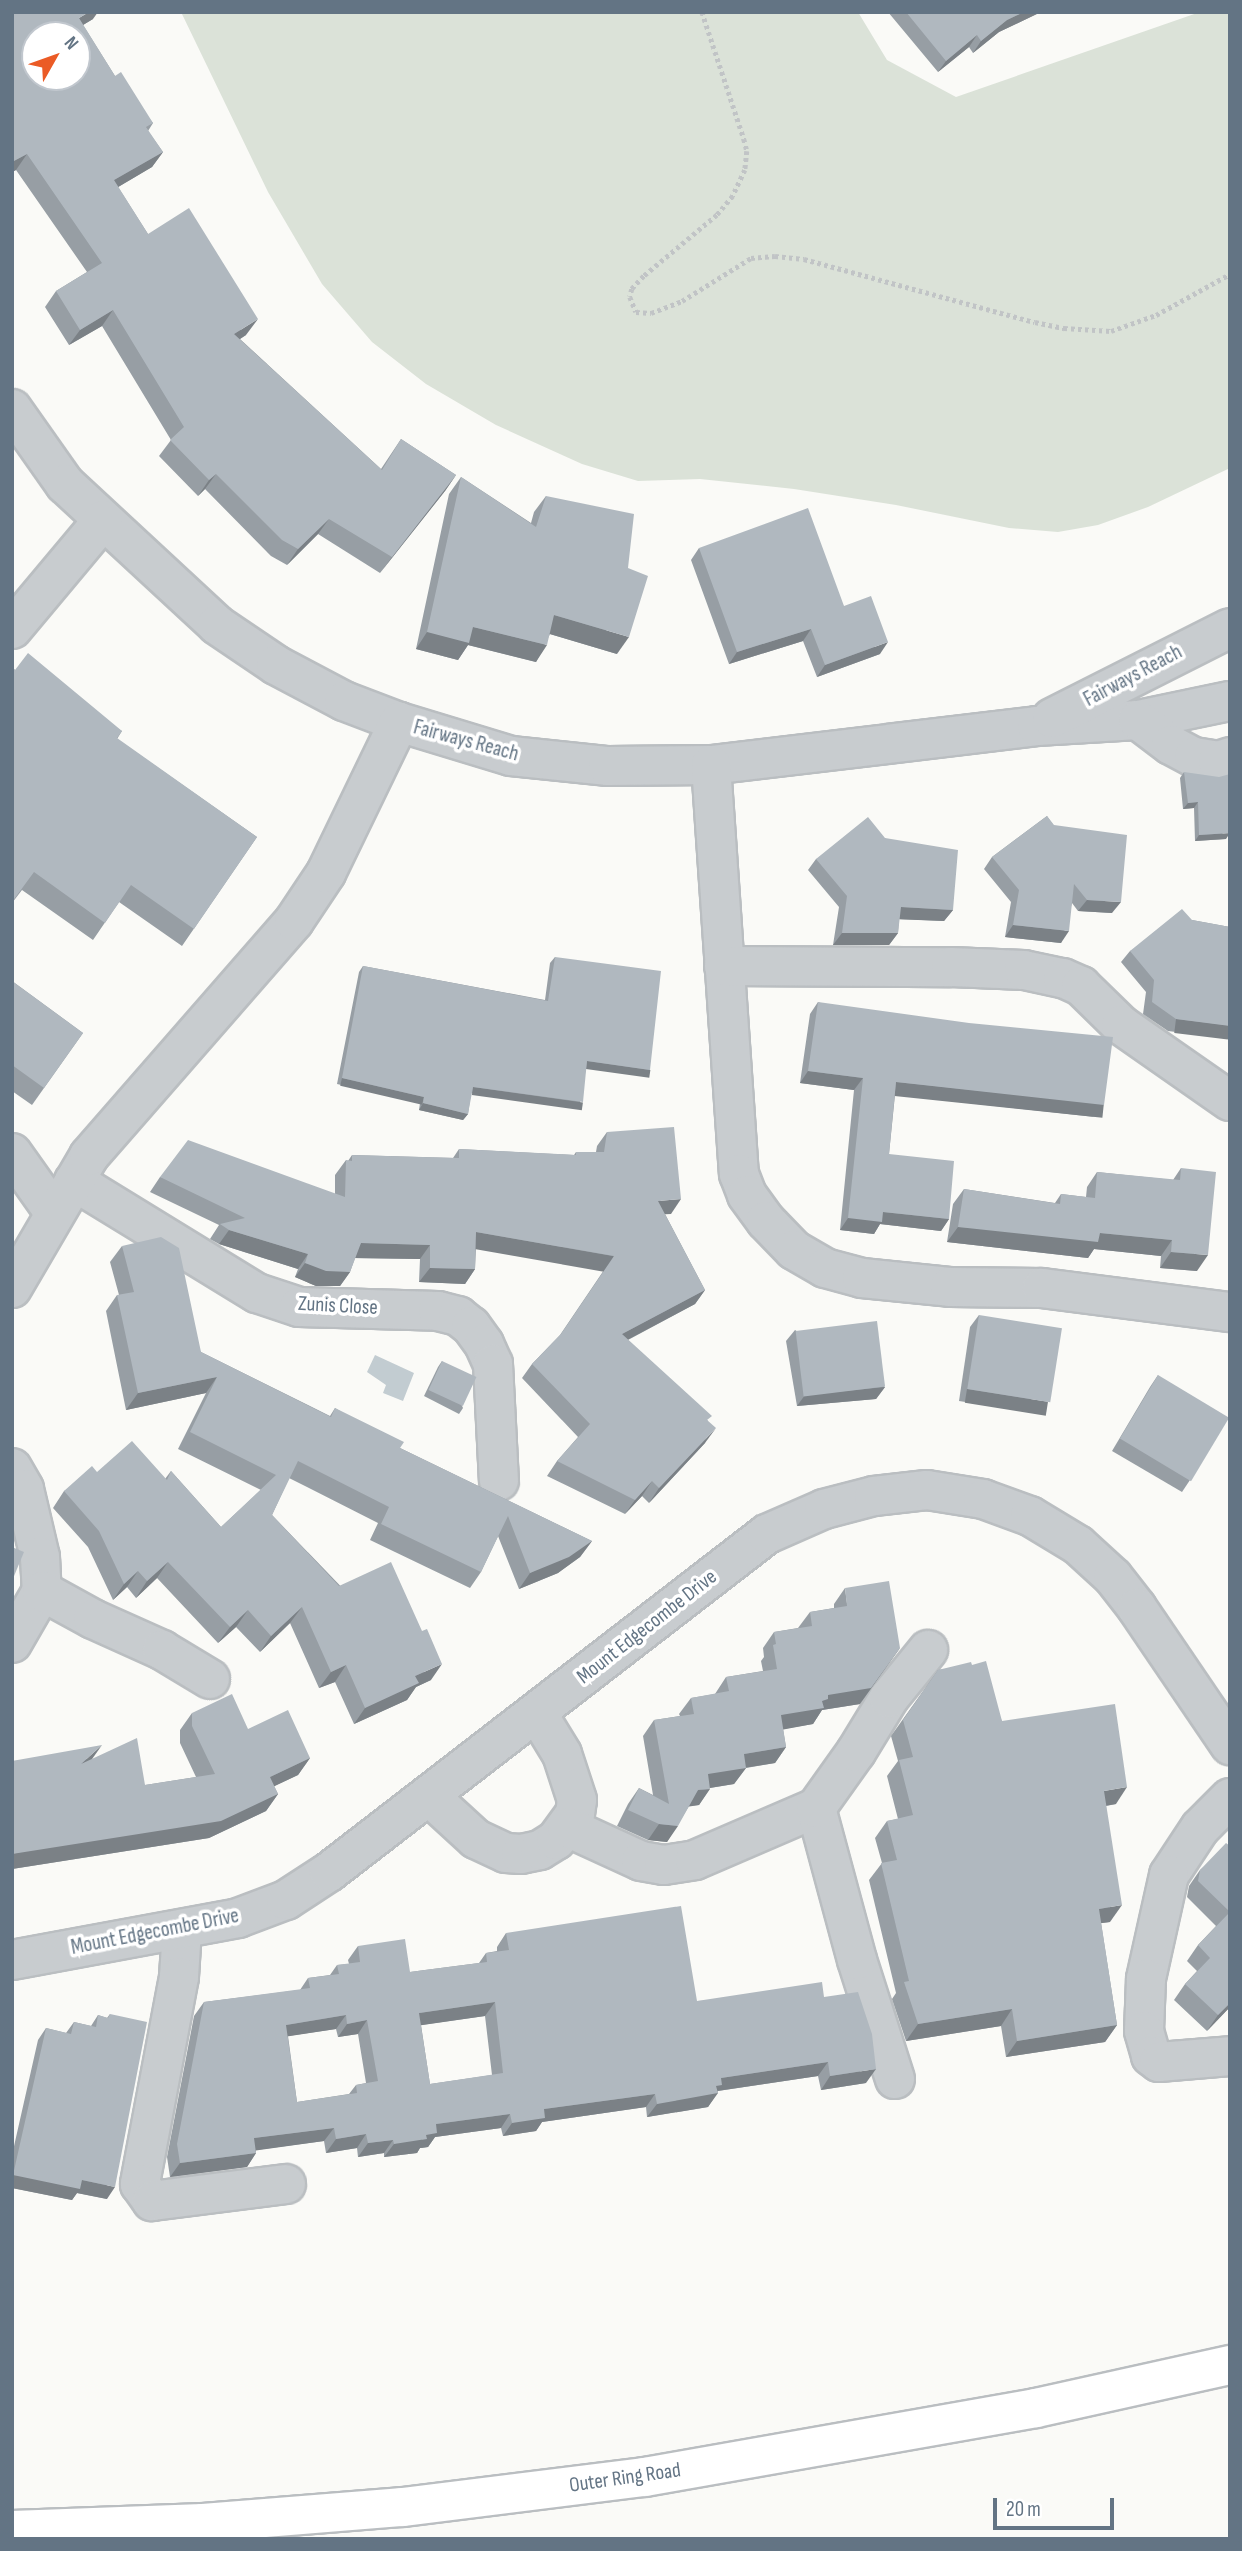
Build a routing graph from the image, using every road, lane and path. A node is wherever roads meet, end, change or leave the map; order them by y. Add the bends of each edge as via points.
1 (702, 12) edge
2 (1230, 274) edge
3 (12, 409) edge
4 (103, 520) junction
5 (1230, 628) edge
6 (12, 629) edge
7 (1230, 701) edge
8 (1138, 720) junction
9 (399, 722) junction
10 (1037, 726) junction
11 (1230, 757) edge
12 (711, 765) junction
13 (724, 966) junction
14 (1230, 1101) edge
15 (12, 1153) edge
16 (64, 1196) junction
17 (12, 1288) edge
18 (1230, 1312) edge
19 (12, 1468) edge
20 (499, 1481) dead end
21 (42, 1591) junction
22 (12, 1643) edge
23 (928, 1650) dead end
24 (210, 1679) dead end
25 (537, 1713) junction
26 (1230, 1745) edge
27 (429, 1796) junction
28 (1230, 1798) edge
29 (816, 1808) junction
30 (567, 1827) junction
31 (182, 1929) junction
32 (12, 1960) edge
33 (1230, 2056) edge
34 (895, 2079) dead end
35 (286, 2184) dead end
36 (1230, 2365) edge
37 (12, 2530) edge

1 - 2 path via 740,123 747,151 745,170 718,215 632,289 636,312 651,313 682,301 751,258 775,256 804,258 1035,322 1111,331 1156,315
3 - 4 street, Fairways Reach via 65,484
4 - 6 street
4 - 9 street, Fairways Reach via 217,625 276,665 344,701
5 - 10 street, Fairways Reach
7 - 8 street, Fairways Reach
8 - 10 street, Fairways Reach
8 - 11 street via 1194,757 1218,761
9 - 12 street, Fairways Reach via 510,756 608,766
9 - 16 street via 326,873 294,921 89,1156
10 - 12 street, Fairways Reach
12 - 13 street
13 - 14 street via 951,967 1024,970 1063,978 1081,986 1121,1026
13 - 18 street via 740,1174 747,1195 794,1250 825,1268 862,1278 950,1287 1042,1289
15 - 16 street
16 - 17 street
16 - 20 street, Zunis Close via 257,1293 299,1307 438,1311 458,1316 471,1326 493,1364
19 - 21 street via 24,1489 40,1557
21 - 22 street
21 - 24 street
23 - 29 street via 889,1698
25 - 26 street, Mount Edgecombe Drive via 767,1534 824,1509 874,1496 927,1490 983,1499 1030,1516 1078,1545 1113,1577 1137,1608
25 - 27 street, Mount Edgecombe Drive
25 - 30 street via 562,1754 573,1784 577,1800
27 - 30 street via 476,1839 506,1853 540,1850
27 - 31 street, Mount Edgecombe Drive via 286,1900 238,1919
28 - 33 street via 1200,1828 1169,1875 1146,1979 1144,2031 1151,2056 1159,2062
29 - 30 street via 695,1860 664,1865 641,1861
29 - 34 street
31 - 32 street, Mount Edgecombe Drive
31 - 35 street via 178,1977 140,2184 152,2201
36 - 37 highway, Outer Ring Road via 1036,2408 645,2477 403,2507 203,2523

